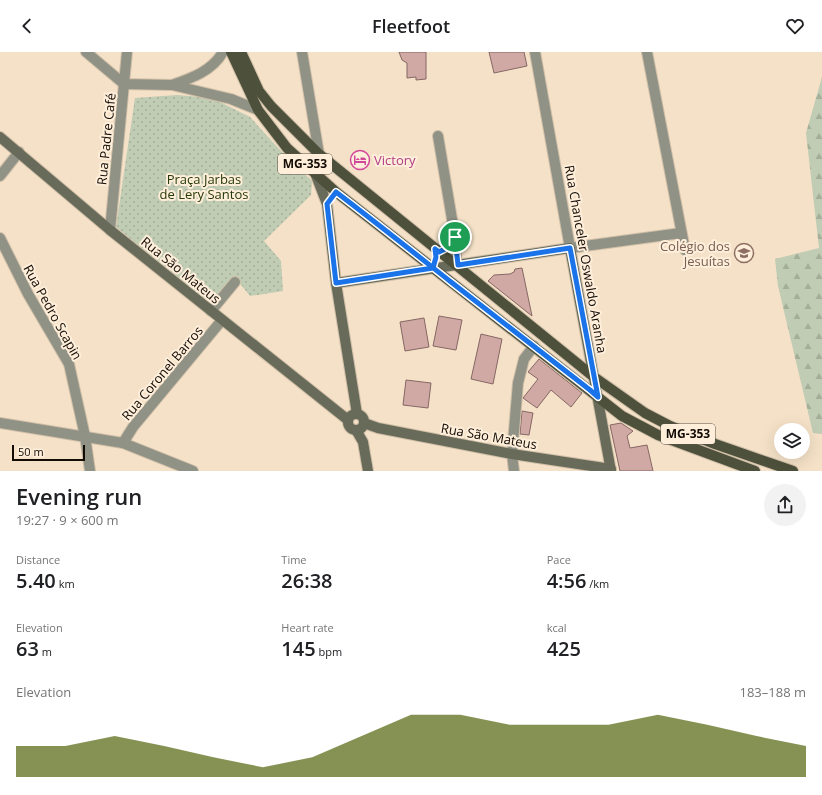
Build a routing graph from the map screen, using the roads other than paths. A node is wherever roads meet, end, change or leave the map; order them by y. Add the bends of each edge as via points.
1 (86, 52) edge
2 (128, 52) edge
3 (223, 52) edge
4 (231, 52) edge
5 (241, 52) edge
6 (302, 52) edge
7 (535, 52) edge
8 (647, 52) edge
9 (124, 84) junction
10 (172, 85) junction
11 (258, 110) junction
12 (438, 136) dead end
13 (0, 137) edge
14 (19, 152) junction
15 (319, 154) junction
16 (315, 173) junction
17 (0, 176) edge
18 (336, 192) junction
19 (327, 204) junction
20 (110, 230) junction
21 (681, 233) junction
22 (455, 237) junction
23 (0, 238) edge
24 (570, 248) junction
25 (437, 250) junction
26 (685, 250) dead end
27 (458, 265) junction
28 (433, 268) junction
29 (235, 282) dead end
30 (336, 283) junction
31 (211, 311) junction
32 (222, 320) junction
33 (534, 346) junction
34 (594, 377) junction
35 (598, 397) junction
36 (357, 414) junction
37 (348, 420) junction
38 (0, 423) edge
39 (364, 423) junction
40 (378, 428) junction
41 (356, 430) junction
42 (85, 436) junction
43 (363, 442) junction
44 (123, 443) junction
45 (512, 454) junction
46 (611, 470) edge
47 (90, 471) edge
48 (193, 471) edge
49 (368, 471) edge
50 (514, 471) edge
51 (755, 471) edge
52 (792, 471) edge

1 - 9 street
2 - 9 street, Rua Padre Café
3 - 10 street via 215,63 198,75
4 - 11 main road, MG-353
5 - 15 main road, MG-353 via 263,96
6 - 15 street
7 - 24 street, Rua Chanceler Oswaldo Aranha
8 - 21 street
9 - 10 street
9 - 20 street, Rua Padre Café
10 - 11 street via 231,99
11 - 16 main road, MG-353 via 287,148
12 - 22 street
13 - 14 main road, Rua São Mateus
14 - 17 street
14 - 20 main road, Rua São Mateus
15 - 25 main road, MG-353
16 - 18 main road, MG-353
16 - 19 main road
18 - 19 street
18 - 28 main road, MG-353
19 - 30 main road
20 - 31 main road, Rua São Mateus
21 - 24 street
21 - 26 street
22 - 25 street via 451,246
22 - 27 street
23 - 42 street, Rua Pedro Scapin via 28,294 69,364
24 - 27 main road
24 - 34 main road, Rua Chanceler Oswaldo Aranha
25 - 27 main road, MG-353
25 - 28 main road
27 - 28 main road
27 - 34 main road, MG-353
28 - 30 main road
28 - 33 main road, MG-353
29 - 31 street
30 - 36 main road
31 - 32 main road, Rua São Mateus
32 - 37 main road, Rua São Mateus
32 - 44 street, Rua Coronel Barros via 133,427
33 - 35 main road, MG-353
33 - 45 street via 524,359 518,382
34 - 35 main road, Rua Chanceler Oswaldo Aranha
34 - 52 main road, MG-353 via 645,413 670,426
35 - 46 main road, Rua Chanceler Oswaldo Aranha
35 - 51 main road, MG-353 via 622,416 658,435
36 - 37 main road via 350,416
36 - 39 main road via 362,416
37 - 41 main road via 350,427
38 - 42 street
39 - 40 main road, Rua São Mateus
39 - 41 main road
40 - 43 main road via 369,431
40 - 45 main road, Rua São Mateus
41 - 43 main road
42 - 44 street
42 - 47 street, Rua Pedro Scapin
43 - 49 main road
44 - 48 street
45 - 46 main road, Rua São Mateus
45 - 50 street

